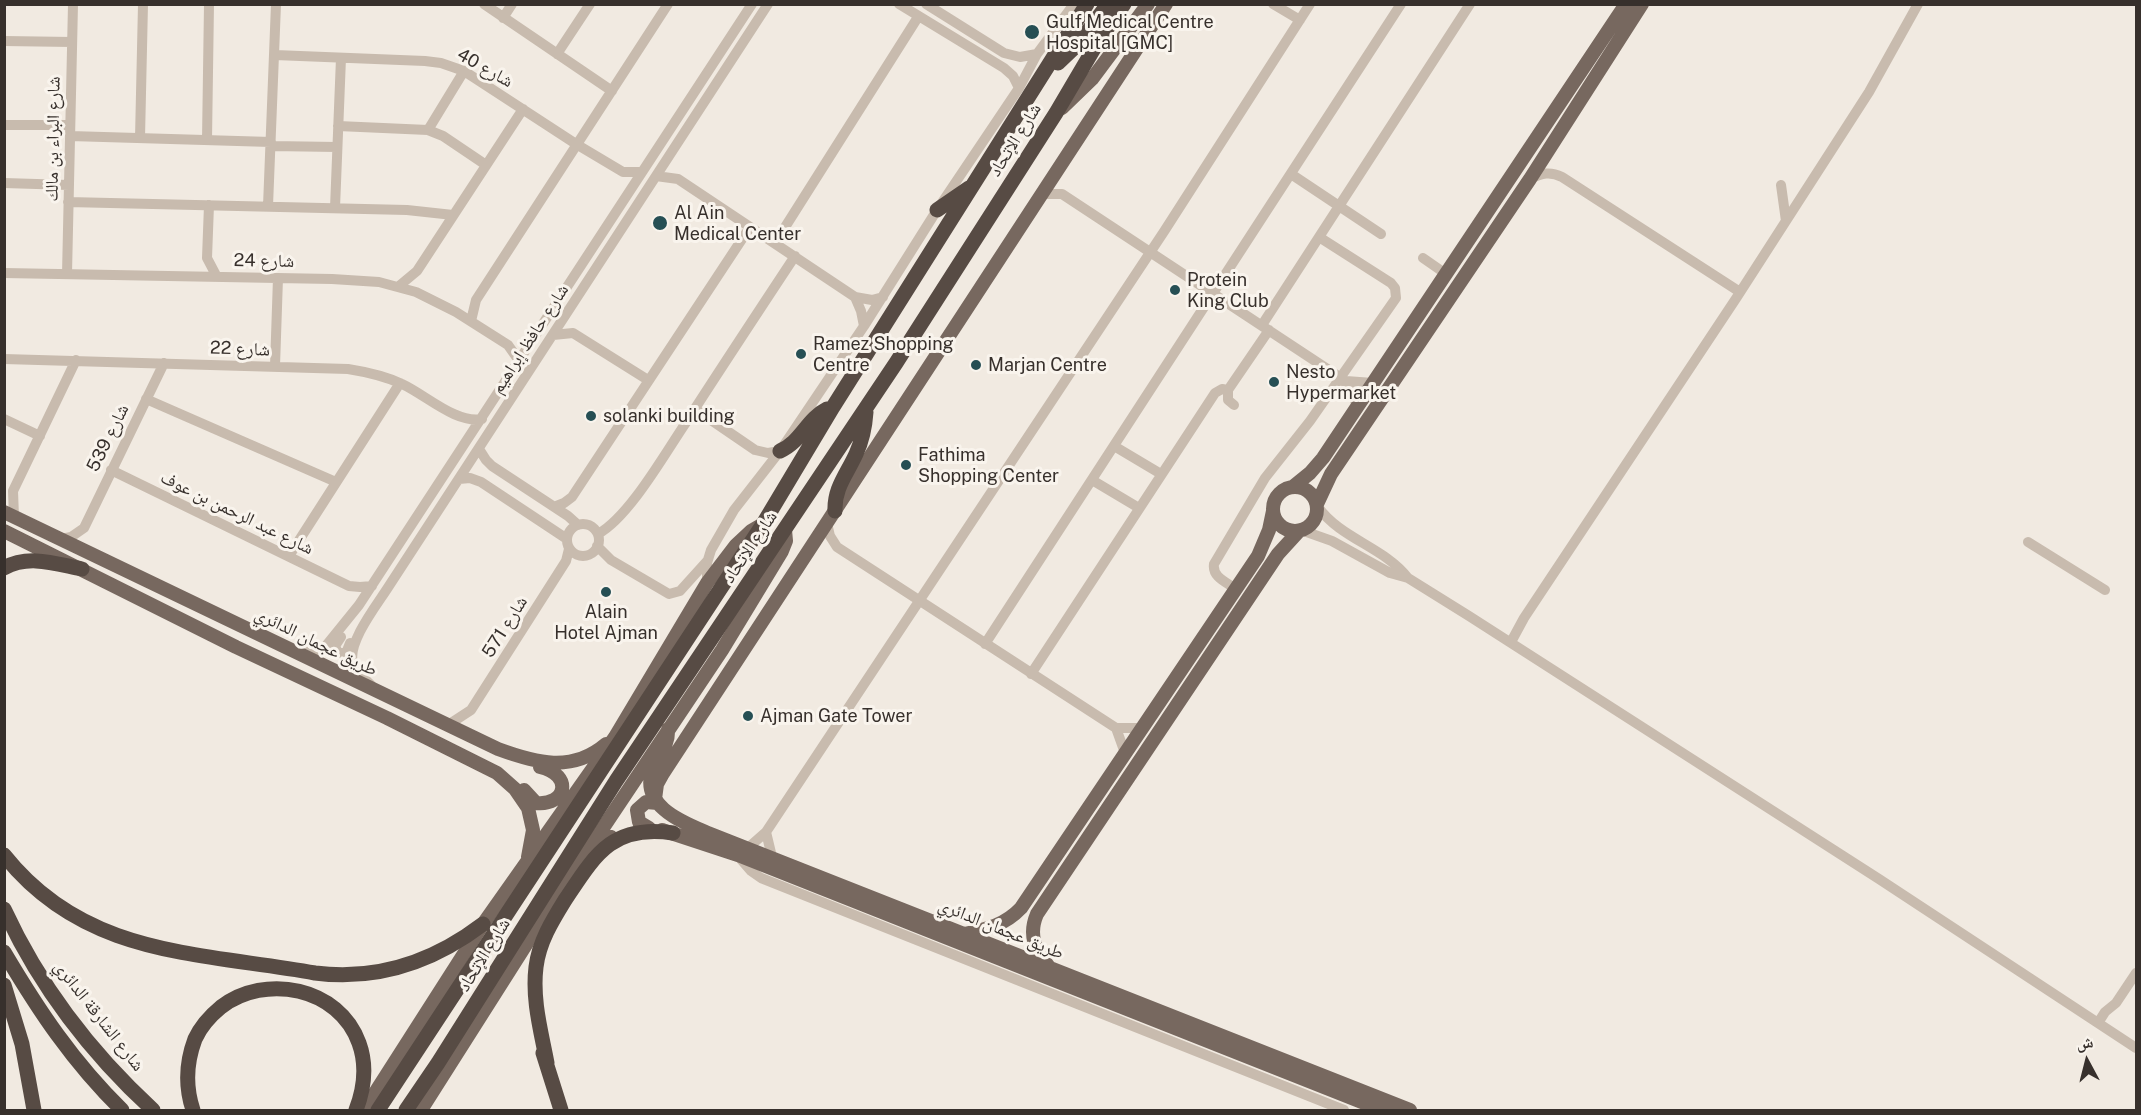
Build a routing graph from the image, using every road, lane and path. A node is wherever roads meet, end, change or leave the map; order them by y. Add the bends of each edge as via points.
1 (73, 4) edge
2 (143, 4) edge
3 (209, 4) edge
4 (276, 4) edge
5 (484, 4) edge
6 (512, 4) edge
7 (590, 4) edge
8 (668, 4) edge
9 (768, 4) edge
10 (899, 4) edge
11 (926, 4) edge
12 (1074, 4) edge
13 (1087, 4) edge
14 (1108, 4) edge
15 (1124, 4) edge
16 (1148, 4) edge
17 (1166, 4) edge
18 (1273, 4) edge
19 (1310, 4) edge
20 (1401, 4) edge
21 (1470, 4) edge
22 (1626, 4) edge
23 (1642, 4) edge
24 (1918, 4) edge
25 (750, 6) edge
26 (918, 17) junction
27 (503, 18) junction
28 (1300, 20) junction
29 (4, 41) edge
30 (72, 42) junction
31 (999, 50) junction
32 (1135, 52) junction
33 (557, 54) junction
34 (1037, 54) junction
35 (275, 55) junction
36 (341, 58) junction
37 (992, 60) junction
38 (1101, 66) junction
39 (464, 71) junction
40 (1045, 74) junction
41 (1019, 88) junction
42 (612, 91) junction
43 (523, 109) junction
44 (1056, 113) junction
45 (4, 125) edge
46 (338, 126) junction
47 (428, 130) junction
48 (70, 131) junction
49 (140, 138) junction
50 (207, 140) junction
51 (271, 144) junction
52 (576, 144) junction
53 (337, 147) junction
54 (669, 156) junction
55 (486, 165) junction
56 (623, 172) junction
57 (642, 172) junction
58 (1292, 174) junction
59 (1054, 175) junction
60 (656, 176) junction
61 (678, 179) junction
62 (1530, 179) junction
63 (4, 183) edge
64 (975, 185) junction
65 (1781, 185) dead end
66 (69, 186) junction
67 (630, 192) junction
68 (1042, 194) junction
69 (1062, 194) junction
70 (68, 202) junction
71 (208, 205) junction
72 (268, 206) junction
73 (1339, 206) junction
74 (335, 208) junction
75 (937, 210) junction
76 (453, 215) junction
77 (1786, 221) junction
78 (750, 227) junction
79 (1381, 234) dead end
80 (1319, 237) junction
81 (775, 243) junction
82 (1151, 252) junction
83 (795, 256) junction
84 (207, 258) junction
85 (1423, 258) dead end
86 (417, 271) junction
87 (4, 273) edge
88 (67, 274) junction
89 (1446, 274) junction
90 (195, 276) junction
91 (217, 277) junction
92 (278, 278) junction
93 (399, 286) junction
94 (416, 292) junction
95 (1740, 292) junction
96 (1214, 293) junction
97 (855, 297) junction
98 (883, 297) junction
99 (476, 300) junction
100 (456, 312) junction
101 (566, 314) junction
102 (471, 321) junction
103 (864, 326) junction
104 (1266, 327) junction
105 (573, 333) junction
106 (553, 335) junction
107 (531, 344) junction
108 (508, 345) junction
109 (4, 358) edge
110 (76, 360) junction
111 (520, 362) junction
112 (164, 363) junction
113 (275, 366) junction
114 (1343, 380) junction
115 (648, 381) junction
116 (1373, 382) junction
117 (400, 383) junction
118 (1228, 390) junction
119 (146, 399) junction
120 (1234, 405) dead end
121 (833, 406) junction
122 (867, 407) junction
123 (1357, 407) junction
124 (695, 409) junction
125 (4, 419) edge
126 (463, 419) junction
127 (482, 419) junction
128 (40, 436) junction
129 (470, 438) junction
130 (1114, 446) junction
131 (479, 449) junction
132 (755, 450) junction
133 (780, 451) junction
134 (492, 466) junction
135 (111, 470) junction
136 (764, 470) junction
137 (1161, 474) junction
138 (459, 479) junction
139 (1092, 480) junction
140 (336, 482) junction
141 (480, 483) junction
142 (1294, 486) junction
143 (9, 494) edge
144 (572, 497) junction
145 (1318, 505) junction
146 (554, 507) junction
147 (1139, 508) junction
148 (1273, 511) junction
149 (9, 514) edge
150 (568, 516) junction
151 (831, 517) junction
152 (763, 524) junction
153 (578, 525) junction
154 (84, 528) junction
155 (785, 530) junction
156 (4, 531) edge
157 (1300, 531) junction
158 (598, 534) junction
159 (60, 539) junction
160 (2028, 542) dead end
161 (597, 546) junction
162 (571, 547) junction
163 (837, 547) junction
164 (810, 548) junction
165 (89, 553) junction
166 (289, 556) junction
167 (708, 560) junction
168 (4, 568) edge
169 (82, 569) junction
170 (1408, 578) junction
171 (707, 583) junction
172 (372, 585) junction
173 (349, 586) junction
174 (1236, 589) junction
175 (2105, 590) dead end
176 (920, 601) junction
177 (359, 605) junction
178 (371, 615) junction
179 (352, 616) junction
180 (757, 630) junction
181 (1507, 640) junction
182 (985, 644) junction
183 (722, 650) junction
184 (293, 651) junction
185 (1031, 674) junction
186 (378, 692) junction
187 (471, 710) junction
188 (448, 725) junction
189 (1116, 728) junction
190 (1142, 728) junction
191 (668, 729) junction
192 (470, 735) junction
193 (615, 737) junction
194 (498, 748) junction
195 (1125, 753) junction
196 (477, 762) junction
197 (656, 801) junction
198 (1087, 810) junction
199 (649, 828) junction
200 (766, 832) junction
201 (674, 833) junction
202 (1081, 847) junction
203 (743, 851) junction
204 (586, 854) junction
205 (4, 855) edge
206 (772, 857) junction
207 (527, 864) junction
208 (4, 909) edge
209 (548, 910) junction
210 (483, 924) junction
211 (965, 934) junction
212 (4, 952) edge
213 (1051, 968) junction
214 (2136, 973) edge
215 (4, 985) edge
216 (2102, 1026) junction
217 (2136, 1048) edge
218 (547, 1063) junction
219 (34, 1110) edge
220 (122, 1110) edge
221 (153, 1110) edge
222 (193, 1110) edge
223 (356, 1110) edge
224 (364, 1110) edge
225 (378, 1110) edge
226 (406, 1110) edge
227 (421, 1110) edge
228 (561, 1110) edge
229 (1344, 1110) edge
230 (1382, 1110) edge
231 (1410, 1110) edge

1 - 30 street, شارع البراء بن مالك
2 - 49 street
3 - 50 street
4 - 35 street
5 - 27 street
6 - 27 street
7 - 33 street
8 - 42 street
9 - 54 street, شارع حافظ إبراهيم
10 - 26 street
11 - 31 street
12 - 34 street
13 - 40 highway, شارع الإتحاد
14 - 40 highway via 1079,42
15 - 44 highway, شارع الإتحاد
16 - 38 main road
17 - 32 main road
18 - 28 street
19 - 28 street
20 - 58 street
21 - 73 street
22 - 89 main road
23 - 62 main road
24 - 77 street via 1869,92
25 - 57 street, شارع حافظ إبراهيم
26 - 37 street
26 - 81 street
27 - 33 street
28 - 82 street
29 - 30 street
30 - 48 street, شارع البراء بن مالك
31 - 34 street via 1020,57
31 - 37 street via 1000,56
32 - 38 main road
32 - 59 main road
33 - 42 street
34 - 41 street
35 - 36 street, شارع 40
35 - 51 street
36 - 39 street, شارع 40 via 433,61
36 - 46 street
37 - 41 street via 1013,76
38 - 44 main road
39 - 43 street, شارع 40
39 - 47 street
40 - 64 highway, شارع الإتحاد
41 - 75 street
42 - 52 street
43 - 52 street, شارع 40
43 - 55 street
44 - 122 highway, شارع الإتحاد
45 - 48 street
46 - 47 street
46 - 53 street
47 - 55 street
48 - 49 street
48 - 66 street, شارع البراء بن مالك
49 - 50 street
50 - 51 street
51 - 53 street
51 - 72 street
52 - 56 street, شارع 40
52 - 99 street
53 - 74 street
54 - 60 street, شارع حافظ إبراهيم
54 - 61 street via 670,168
55 - 76 street
56 - 57 street
56 - 67 street
57 - 67 street, شارع حافظ إبراهيم
58 - 73 street
58 - 96 street
59 - 68 main road
59 - 69 street
60 - 61 street
60 - 101 street, شارع حافظ إبراهيم
61 - 78 street
62 - 95 street via 1542,173 1562,177
62 - 145 main road via 1331,474
63 - 66 street
64 - 75 highway
64 - 121 highway, شارع الإتحاد
65 - 77 street
66 - 70 street, شارع البراء بن مالك
67 - 107 street, شارع حافظ إبراهيم
68 - 69 street
68 - 151 main road
69 - 82 street
70 - 71 street
70 - 88 street, شارع البراء بن مالك
71 - 72 street
71 - 84 street
72 - 74 street
73 - 79 street
73 - 80 street
74 - 76 street via 422,210
75 - 98 street
76 - 86 street
77 - 95 street
78 - 81 street
78 - 115 street
80 - 104 street
80 - 114 street via 1391,283 1396,292
81 - 83 street
82 - 96 street
82 - 176 street
83 - 97 street
83 - 124 street
84 - 90 street
84 - 91 street
85 - 89 street
86 - 93 street
86 - 94 street
87 - 88 street, شارع 24
88 - 90 street, شارع 24
89 - 116 main road
90 - 91 street, شارع 24
91 - 92 street, شارع 24
92 - 93 street, شارع 24 via 353,279
92 - 113 street
93 - 94 street, شارع 24
94 - 100 street, شارع 24
95 - 181 street
96 - 104 street
96 - 130 street
97 - 98 street
97 - 103 street
98 - 103 street
99 - 100 street
99 - 102 street
100 - 102 street, شارع 24
101 - 105 street
101 - 106 street, شارع حافظ إبراهيم
102 - 108 street, شارع 24
103 - 133 street
104 - 114 street
104 - 118 street
105 - 106 street
105 - 115 street
106 - 131 street, شارع حافظ إبراهيم
107 - 108 street
107 - 111 street, شارع حافظ إبراهيم
108 - 111 street, شارع 24
109 - 110 street, شارع 22
110 - 112 street, شارع 22
110 - 128 street
111 - 127 street, شارع حافظ إبراهيم
112 - 113 street, شارع 22
112 - 119 street, شارع 539
113 - 117 street, شارع 22 via 364,371
114 - 116 street
114 - 123 street via 1353,390
114 - 174 street via 1265,478 1214,564 1216,574
115 - 144 street
116 - 123 main road
117 - 126 street, شارع 22
117 - 140 street
118 - 120 street via 1228,400
118 - 137 street via 1215,393
119 - 135 street, شارع 539
119 - 140 street
121 - 133 highway via 819,414 797,441
121 - 152 highway, شارع الإتحاد
122 - 151 highway via 861,441 839,484
122 - 155 highway, شارع الإتحاد
123 - 142 main road via 1323,458
124 - 132 street
124 - 158 street via 628,507
125 - 128 street
126 - 127 street, شارع 22
126 - 129 street
127 - 129 street, شارع حافظ إبراهيم
128 - 143 street
129 - 172 street, شارع حافظ إبراهيم
130 - 137 street
130 - 139 street
131 - 134 street
131 - 138 street, شارع حافظ إبراهيم
132 - 133 street
132 - 136 street
133 - 136 street
134 - 141 street via 481,470
134 - 146 street
135 - 154 street, شارع 539
135 - 166 street, شارع عبد الرحمن بن عوف
136 - 167 street via 734,510
137 - 147 street
138 - 141 street via 470,478
138 - 178 street, شارع حافظ إبراهيم
139 - 147 street
139 - 182 street
140 - 166 street
141 - 162 street
142 - 145 main road via 1309,491
142 - 148 main road via 1276,496
143 - 149 street
144 - 146 street
144 - 150 street
145 - 157 main road via 1315,519
145 - 170 street via 1334,525 1393,563
146 - 150 street
147 - 185 street
148 - 157 main road via 1284,528
148 - 174 main road via 1263,548
149 - 159 main road, طريق عجمان الدائري
150 - 153 street
151 - 163 street via 830,536
151 - 164 main road
152 - 171 main road via 736,545
152 - 225 highway, شارع الإتحاد
153 - 158 street via 592,527
153 - 162 street via 570,530
154 - 159 street
154 - 165 street
155 - 183 main road via 782,551
155 - 226 highway, شارع الإتحاد via 616,781
156 - 169 main road, طريق عجمان الدائري
157 - 170 street
157 - 202 main road via 1278,554
158 - 161 street
159 - 165 main road, طريق عجمان الدائري
160 - 175 street
161 - 162 street via 591,554 581,556
161 - 167 street via 611,560 669,594 680,591
162 - 187 street, شارع 571 via 566,561
163 - 164 street
163 - 176 street
164 - 180 main road
165 - 184 main road, طريق عجمان الدائري
166 - 173 street, شارع عبد الرحمن بن عوف
167 - 171 street
168 - 169 highway via 36,560
169 - 196 main road, طريق عجمان الدائري
170 - 181 street
171 - 193 main road
172 - 173 street, شارع عبد الرحمن بن عوف
172 - 177 street, شارع حافظ إبراهيم
173 - 177 street
174 - 190 main road
176 - 182 street
176 - 200 street
177 - 179 street, شارع حافظ إبراهيم
178 - 179 street via 353,635 348,651 341,654 335,646
178 - 186 street, شارع حافظ إبراهيم via 355,641 352,658 358,671
179 - 184 street, شارع حافظ إبراهيم via 325,647
180 - 183 main road
180 - 197 main road via 662,775
181 - 216 street
182 - 185 street
183 - 191 main road
184 - 186 main road, طريق عجمان الدائري
185 - 189 street
186 - 188 main road, طريق عجمان الدائري
187 - 188 street, شارع 571
187 - 192 street
188 - 192 main road, طريق عجمان الدائري
189 - 190 street
189 - 195 street
190 - 195 main road
191 - 197 main road via 667,743 652,774
191 - 204 main road
192 - 194 main road, طريق عجمان الدائري
193 - 194 main road, طريق عجمان الدائري via 587,756 561,764 537,762
193 - 207 main road
194 - 196 main road via 520,761 555,772 561,783 559,796 548,803 536,802 509,775
195 - 198 main road
196 - 207 main road, طريق عجمان الدائري via 505,779 524,800 533,830
197 - 199 main road via 646,802 637,810 639,822
197 - 203 main road, طريق عجمان الدائري via 669,814
198 - 202 main road via 1076,835
198 - 211 main road via 1016,913 996,926
199 - 201 main road, طريق عجمان الدائري
199 - 204 main road, طريق عجمان الدائري via 622,832
200 - 203 street
200 - 206 street
201 - 203 main road, طريق عجمان الدائري
201 - 218 highway via 635,833 600,851 546,933 536,965 535,987
202 - 213 main road via 1034,920 1034,945
203 - 206 main road, طريق عجمان الدائري
203 - 229 street via 751,871 761,878
203 - 230 main road, طريق عجمان الدائري
204 - 209 main road
205 - 210 highway via 53,903 110,934 149,946 315,973 352,975 399,968 445,950
206 - 211 main road, طريق عجمان الدائري
207 - 210 main road
208 - 221 highway, شارع الشارقة الدائري via 36,969 73,1022
209 - 218 highway via 534,944 528,981 531,1017
209 - 227 main road
210 - 224 main road
211 - 213 main road, طريق عجمان الدائري
212 - 220 highway via 55,1033
213 - 231 main road, طريق عجمان الدائري
214 - 216 street
215 - 219 highway via 22,1044
216 - 217 street
218 - 228 highway
222 - 223 highway via 187,1069 199,1031 229,1001 267,988 314,996 351,1027 363,1060

